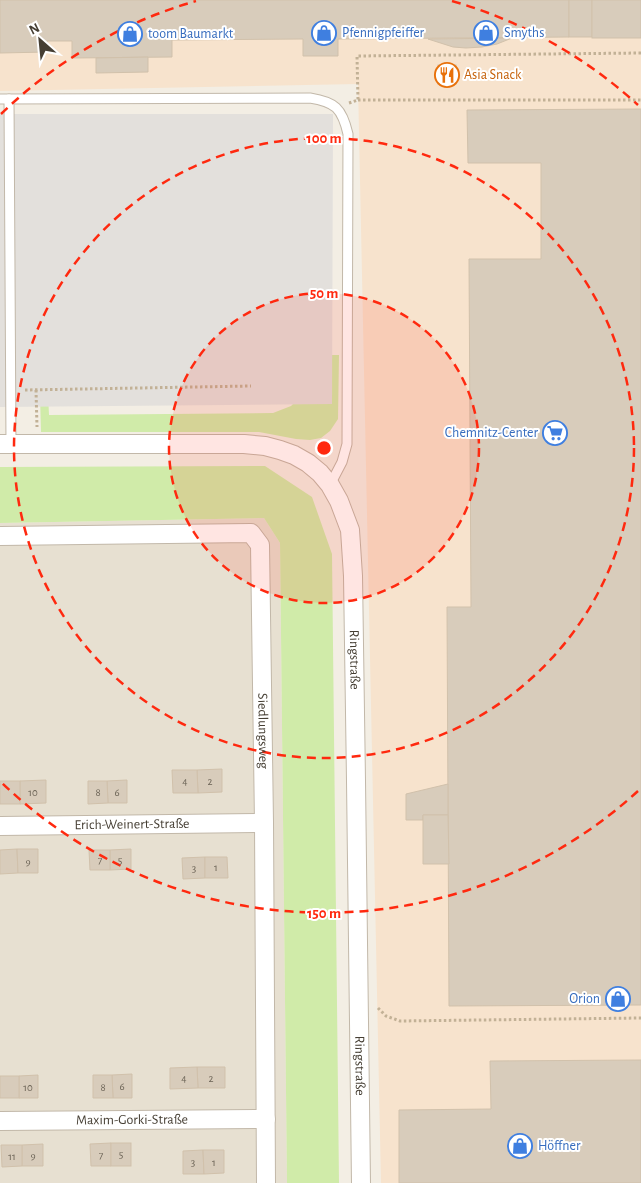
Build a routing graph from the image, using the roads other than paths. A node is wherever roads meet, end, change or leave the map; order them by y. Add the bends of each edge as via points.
1 (5, 99) edge
2 (5, 444) edge
3 (330, 485) junction
4 (0, 536) edge
5 (264, 823) junction
6 (0, 826) edge
7 (266, 1119) junction
8 (0, 1121) edge
9 (266, 1183) edge
10 (361, 1183) edge

1 - 2 lane via 10,390
1 - 3 lane via 310,98 325,100 336,107 345,120 348,134 348,444
2 - 3 street, Ringstraße via 265,446 308,463
3 - 10 street, Ringstraße via 350,530 353,576
4 - 5 street, Siedlungsweg via 251,533 260,545
5 - 6 street, Erich-Weinert-Straße
5 - 7 street, Siedlungsweg
7 - 8 street, Maxim-Gorki-Straße
7 - 9 street, Siedlungsweg

